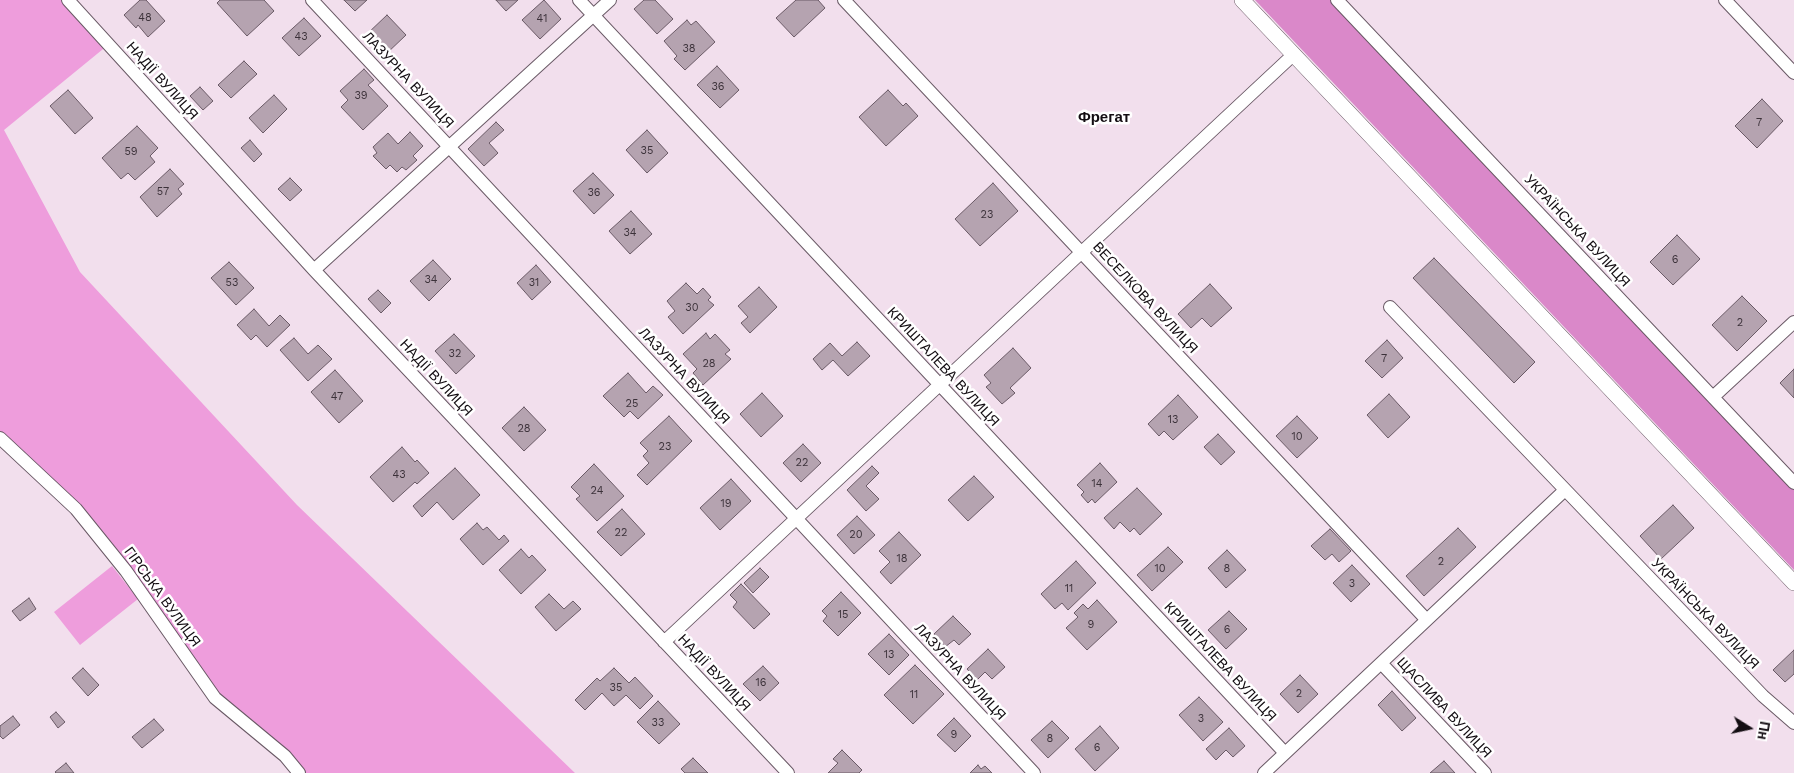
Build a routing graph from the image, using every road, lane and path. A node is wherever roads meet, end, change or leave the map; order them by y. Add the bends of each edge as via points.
1 (68, 0) edge
2 (312, 0) edge
3 (579, 0) edge
4 (610, 0) edge
5 (844, 0) edge
6 (1242, 0) edge
7 (1337, 0) edge
8 (1725, 0) edge
9 (593, 15) junction
10 (1293, 55) junction
11 (1794, 73) edge
12 (449, 147) junction
13 (1081, 252) junction
14 (314, 270) junction
15 (1390, 307) dead end
16 (1794, 322) edge
17 (939, 385) junction
18 (1713, 397) junction
19 (0, 438) edge
20 (1794, 483) edge
21 (1565, 490) junction
22 (796, 518) junction
23 (1794, 583) edge
24 (1424, 618) dead end
25 (664, 642) junction
26 (1381, 663) junction
27 (1794, 723) edge
28 (1285, 754) junction
29 (298, 773) edge
30 (788, 773) edge
31 (1034, 773) edge
32 (1264, 773) edge
33 (1485, 773) edge

1 - 14 street, НАДІЇ ВУЛИЦЯ
2 - 12 street, ЛАЗУРНА ВУЛИЦЯ
3 - 9 street, КРИШТАЛЕВА ВУЛИЦЯ
4 - 9 street
5 - 13 street, ВЕСЕЛКОВА ВУЛИЦЯ
6 - 10 street
7 - 18 street, УКРАЇНСЬКА ВУЛИЦЯ
8 - 11 street
9 - 12 street
9 - 17 street, КРИШТАЛЕВА ВУЛИЦЯ
10 - 13 street
10 - 23 street
12 - 14 street
12 - 22 street, ЛАЗУРНА ВУЛИЦЯ
13 - 17 street
13 - 24 street, ВЕСЕЛКОВА ВУЛИЦЯ
14 - 25 street, НАДІЇ ВУЛИЦЯ
15 - 21 street, УКРАЇНСЬКА ВУЛИЦЯ
16 - 18 street
17 - 22 street
17 - 28 street, КРИШТАЛЕВА ВУЛИЦЯ
18 - 20 street, УКРАЇНСЬКА ВУЛИЦЯ
19 - 29 street, ГІРСЬКА ВУЛИЦЯ via 76,509 126,571 215,698 285,756
21 - 26 street
21 - 27 street, УКРАЇНСЬКА ВУЛИЦЯ via 1763,696
22 - 25 street
22 - 31 street, ЛАЗУРНА ВУЛИЦЯ
25 - 30 street, НАДІЇ ВУЛИЦЯ
26 - 28 street
26 - 33 street, ЩАСЛИВА ВУЛИЦЯ
28 - 32 street

